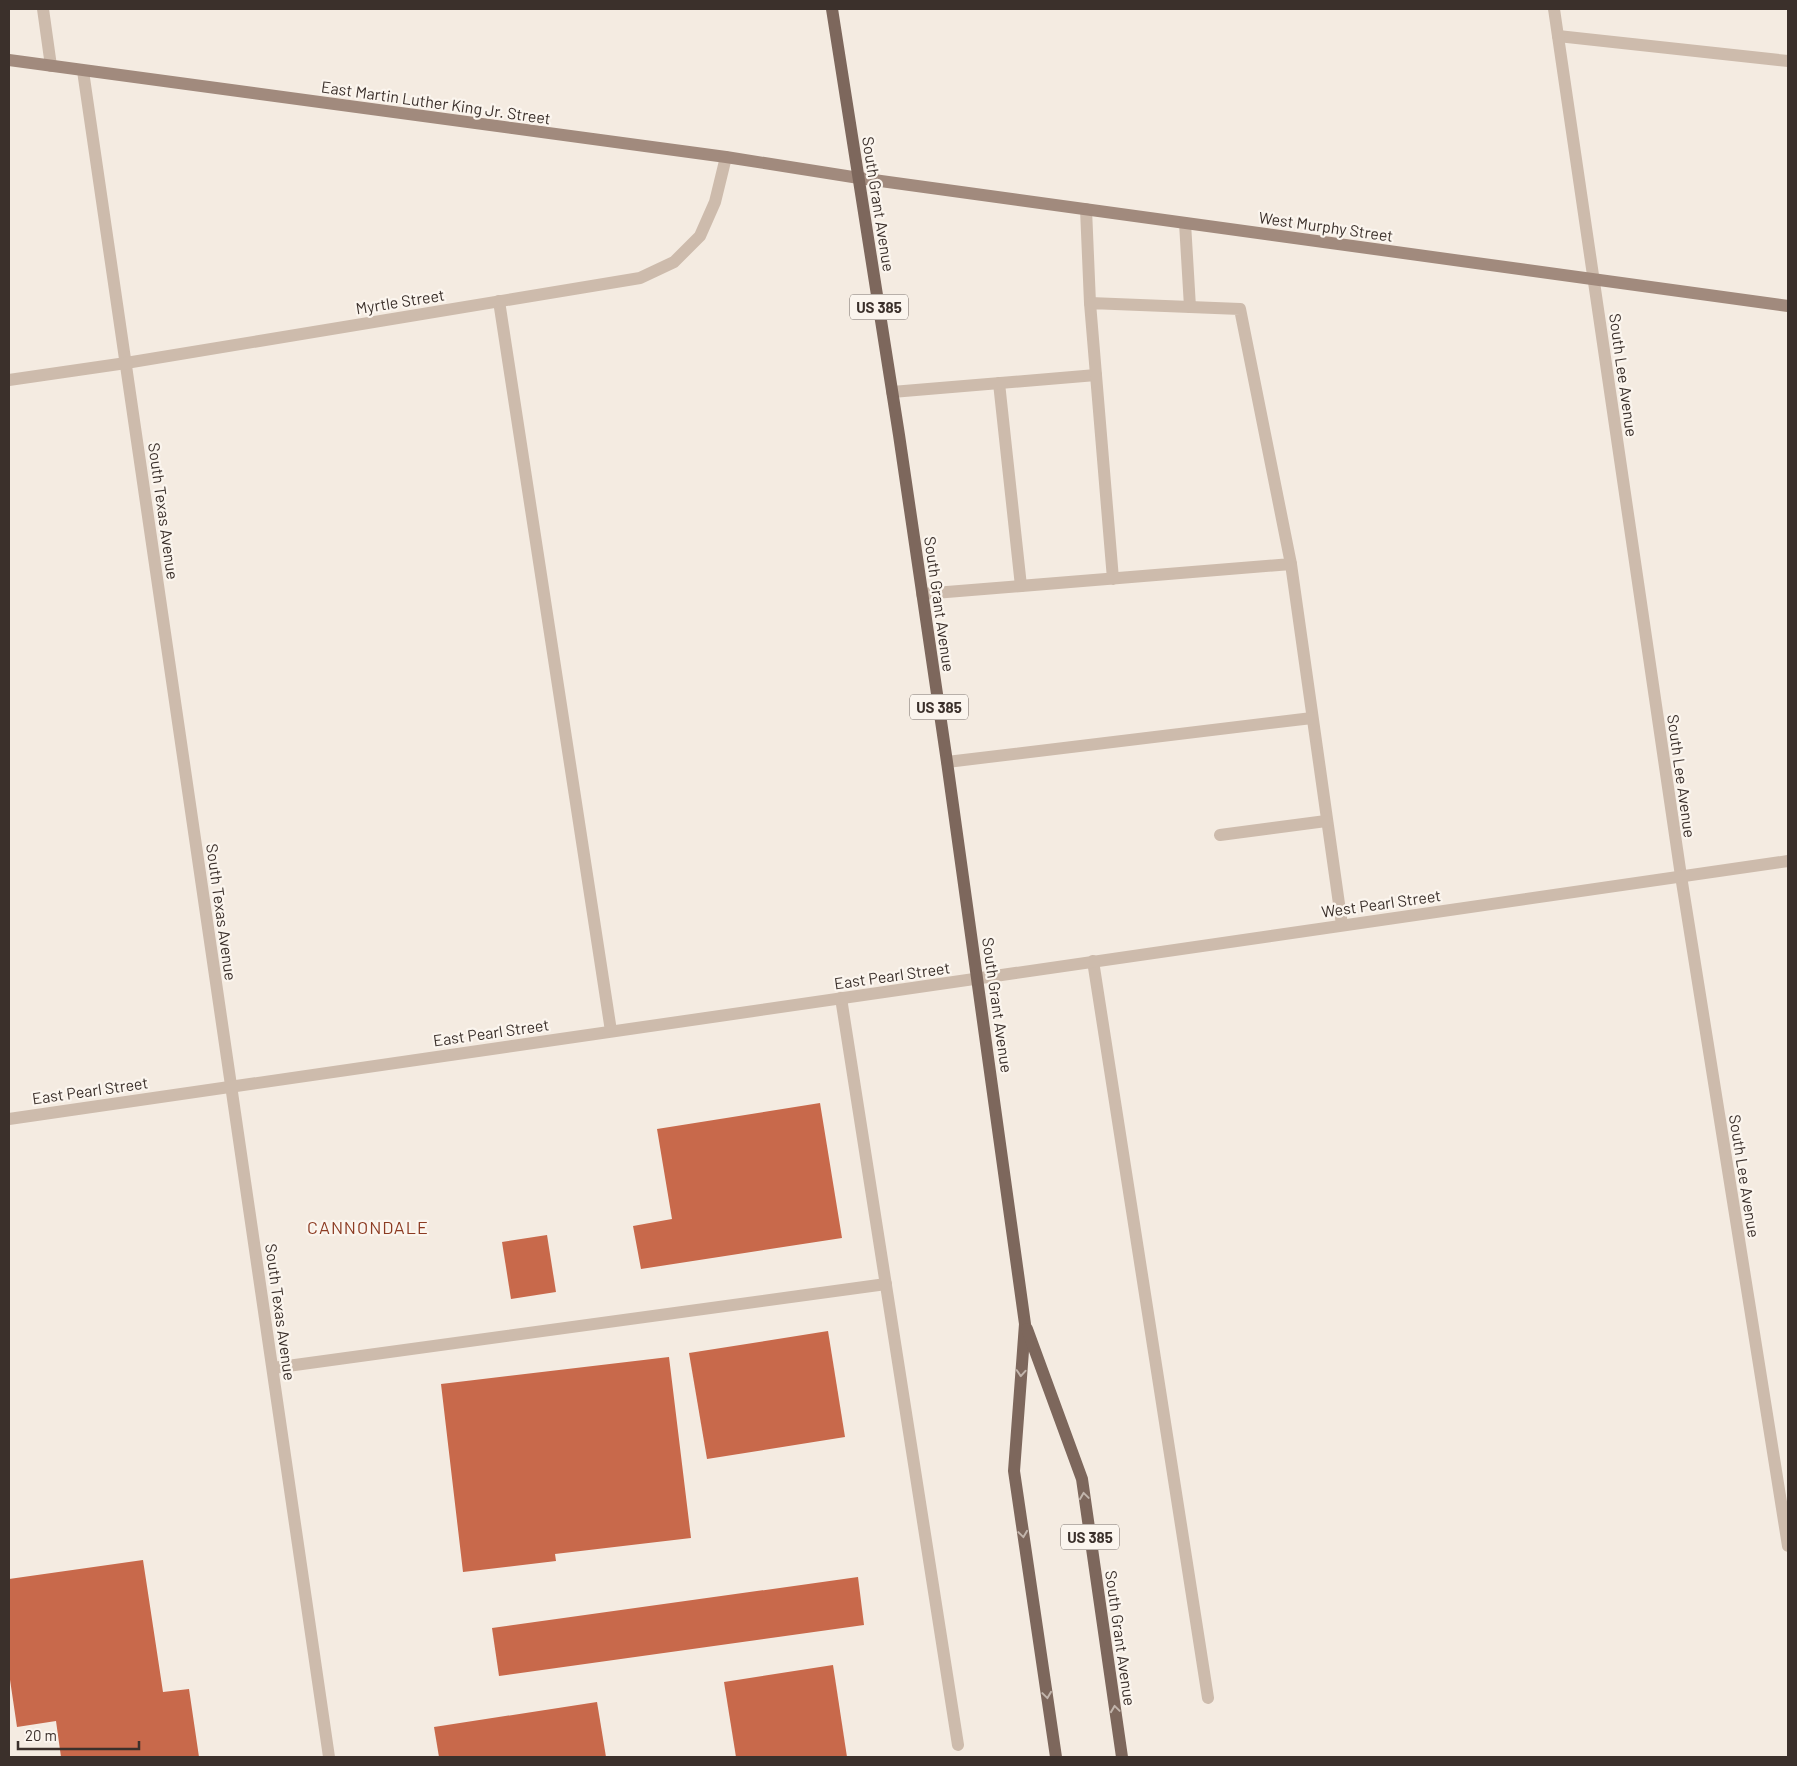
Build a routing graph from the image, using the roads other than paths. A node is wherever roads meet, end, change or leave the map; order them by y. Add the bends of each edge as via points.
1 (43, 9) edge
2 (832, 9) edge
3 (1554, 9) edge
4 (1558, 36) junction
5 (9, 60) edge
6 (1788, 61) edge
7 (51, 66) junction
8 (83, 71) junction
9 (726, 157) junction
10 (859, 178) junction
11 (1086, 209) junction
12 (1185, 223) junction
13 (1593, 279) junction
14 (499, 301) junction
15 (1090, 303) junction
16 (1788, 306) edge
17 (1190, 307) junction
18 (126, 363) junction
19 (1096, 375) junction
20 (9, 380) edge
21 (999, 383) junction
22 (892, 392) junction
23 (1290, 564) junction
24 (1113, 578) junction
25 (1021, 586) junction
26 (922, 594) junction
27 (1312, 718) junction
28 (947, 762) junction
29 (1326, 821) junction
30 (1220, 835) dead end
31 (1788, 861) edge
32 (1681, 876) junction
33 (1342, 926) junction
34 (1093, 961) junction
35 (978, 979) junction
36 (841, 998) junction
37 (611, 1031) junction
38 (231, 1086) junction
39 (9, 1119) edge
40 (886, 1284) junction
41 (1025, 1324) junction
42 (273, 1368) junction
43 (1788, 1546) edge
44 (1208, 1698) dead end
45 (958, 1745) dead end
46 (329, 1757) edge
47 (1056, 1757) edge
48 (1122, 1757) edge

1 - 7 street
2 - 10 main road, South Grant Avenue / US 385
3 - 4 street, South Lee Avenue
4 - 6 street
4 - 13 street, South Lee Avenue
5 - 7 street, East Martin Luther King Jr. Street
7 - 8 street, East Martin Luther King Jr. Street
8 - 9 street, East Martin Luther King Jr. Street
8 - 18 street, South Texas Avenue
9 - 10 street, East Martin Luther King Jr. Street
9 - 14 street, Myrtle Street via 715,202 700,236 674,262 640,278
10 - 11 street, West Murphy Street
10 - 22 main road, South Grant Avenue / US 385
11 - 12 street, West Murphy Street
11 - 15 street
12 - 13 street, West Murphy Street
12 - 17 street
13 - 16 street, West Murphy Street
13 - 32 street, South Lee Avenue
14 - 18 street, Myrtle Street
14 - 37 street
15 - 17 street
15 - 19 street
17 - 23 street via 1240,309
18 - 20 street, Myrtle Street
18 - 38 street, South Texas Avenue
19 - 21 street
19 - 24 street
21 - 22 street
21 - 25 street
22 - 26 main road, South Grant Avenue / US 385
23 - 24 street
23 - 27 street
24 - 25 street
25 - 26 street
26 - 28 main road, South Grant Avenue / US 385
27 - 28 street
27 - 29 street
28 - 35 main road, South Grant Avenue / US 385
29 - 30 street
29 - 33 street
31 - 32 street, West Pearl Street
32 - 33 street, West Pearl Street
32 - 43 street, South Lee Avenue
33 - 34 street, West Pearl Street
34 - 35 street, West Pearl Street
34 - 44 street
35 - 36 street, East Pearl Street
35 - 41 main road, South Grant Avenue / US 385
36 - 37 street, East Pearl Street
36 - 40 street
37 - 38 street, East Pearl Street
38 - 39 street, East Pearl Street
38 - 42 street, South Texas Avenue
40 - 42 street
40 - 45 street
41 -> 47 main road, South Grant Avenue / US 385 via 1014,1471
48 -> 41 main road, South Grant Avenue / US 385 via 1082,1479
42 - 46 street, South Texas Avenue

